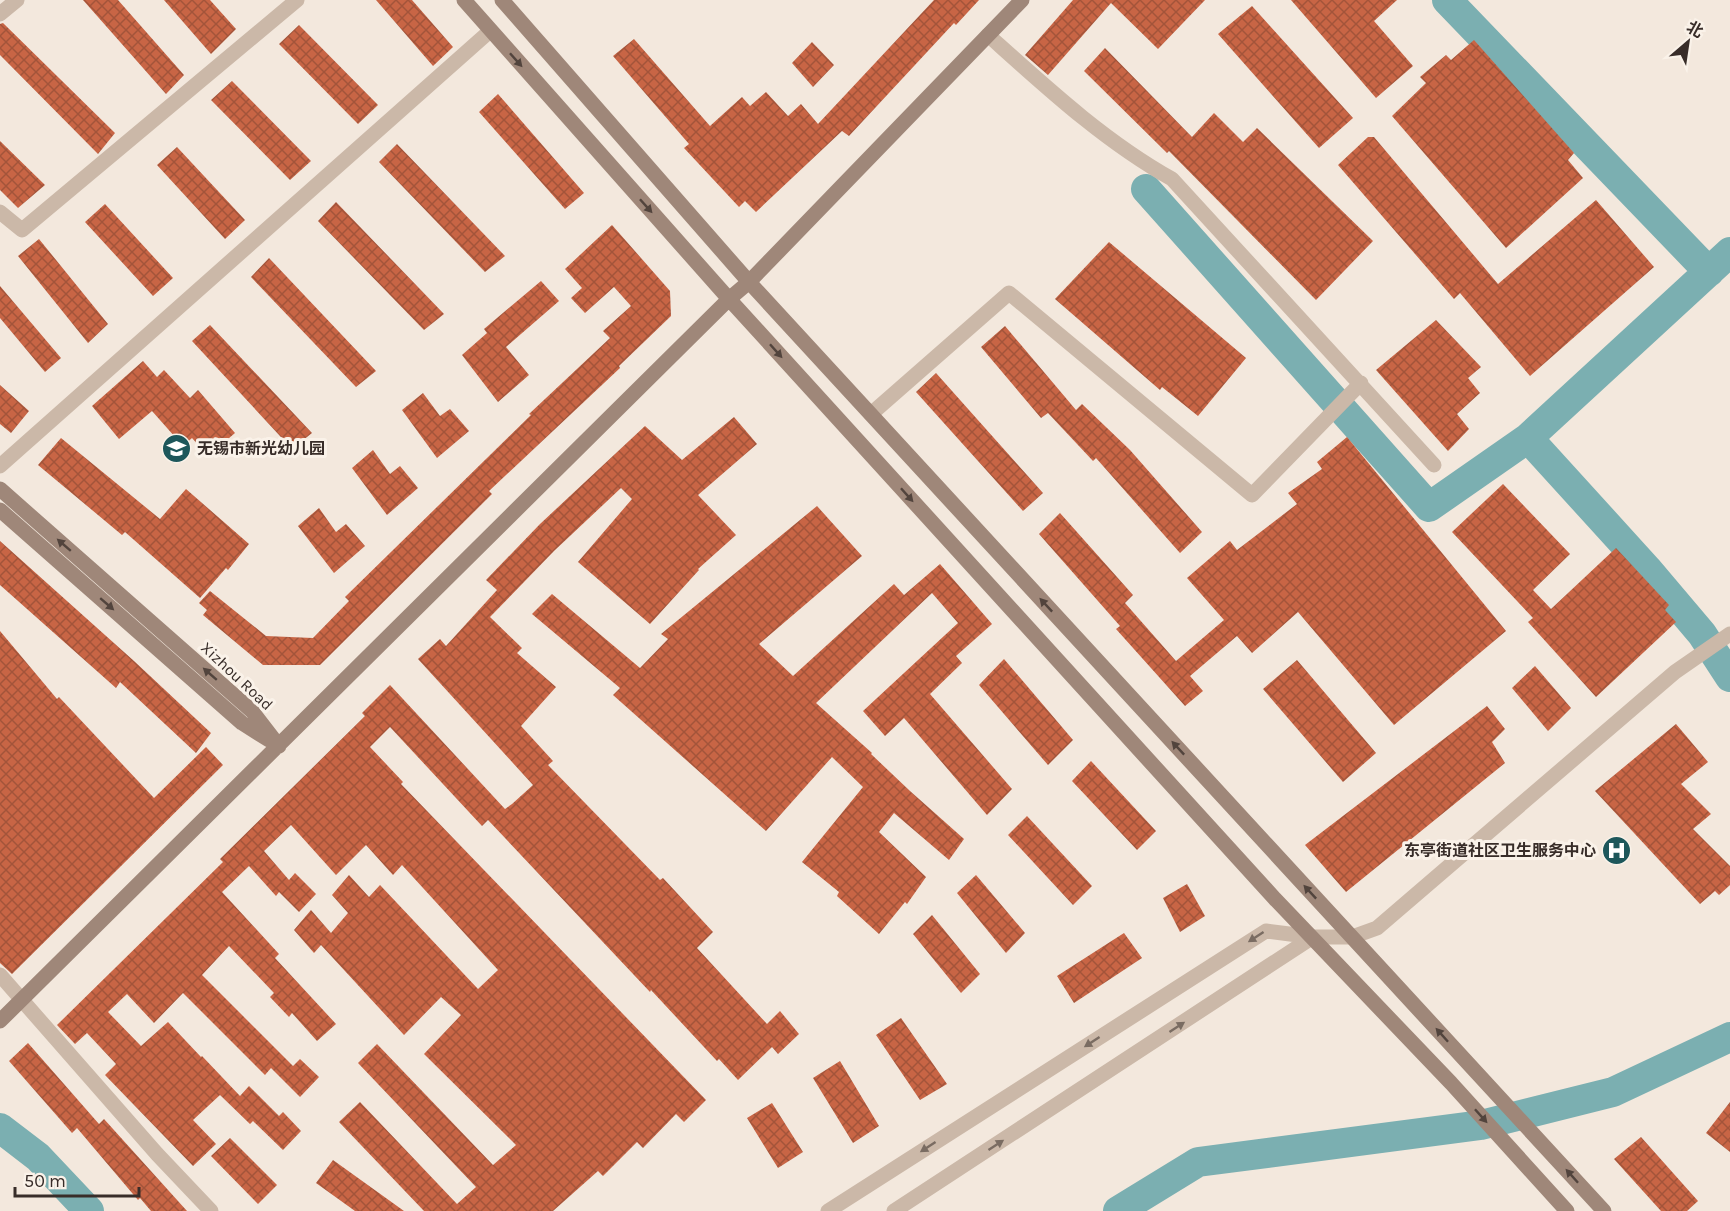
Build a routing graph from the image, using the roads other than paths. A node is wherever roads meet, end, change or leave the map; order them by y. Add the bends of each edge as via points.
1 (17, 0) edge
2 (297, 0) edge
3 (464, 0) edge
4 (502, 0) edge
5 (1022, 0) edge
6 (0, 14) edge
7 (490, 31) junction
8 (988, 35) junction
9 (0, 213) edge
10 (749, 282) junction
11 (729, 299) junction
12 (1361, 384) junction
13 (871, 414) junction
14 (1434, 465) dead end
15 (0, 466) edge
16 (0, 489) edge
17 (0, 510) edge
18 (1730, 634) edge
19 (279, 746) junction
20 (1313, 937) junction
21 (1352, 937) junction
22 (0, 975) edge
23 (22, 1000) junction
24 (0, 1021) edge
25 (211, 1211) edge
26 (828, 1211) edge
27 (894, 1211) edge
28 (1567, 1211) edge
29 (1604, 1211) edge

1 - 6 street
2 - 9 street via 22,230
3 - 7 main road
4 - 10 main road
5 - 8 main road
7 -> 11 main road
7 - 15 street
8 - 10 main road
8 - 12 street via 1138,160 1172,179
10 - 11 main road
10 - 13 main road
11 - 19 main road
11 -> 20 main road
12 - 13 street via 1252,495 1009,293
12 - 14 street
21 -> 13 main road
19 -> 16 main road, Xizhou Road via 252,711
17 -> 19 main road, Xizhou Road via 242,723
18 - 21 street via 1676,672 1377,928
19 - 23 main road
20 - 21 street
20 -> 26 street via 1266,931
27 -> 20 street
20 -> 28 main road
29 -> 21 main road
22 - 23 street
23 - 24 main road
23 - 25 street

